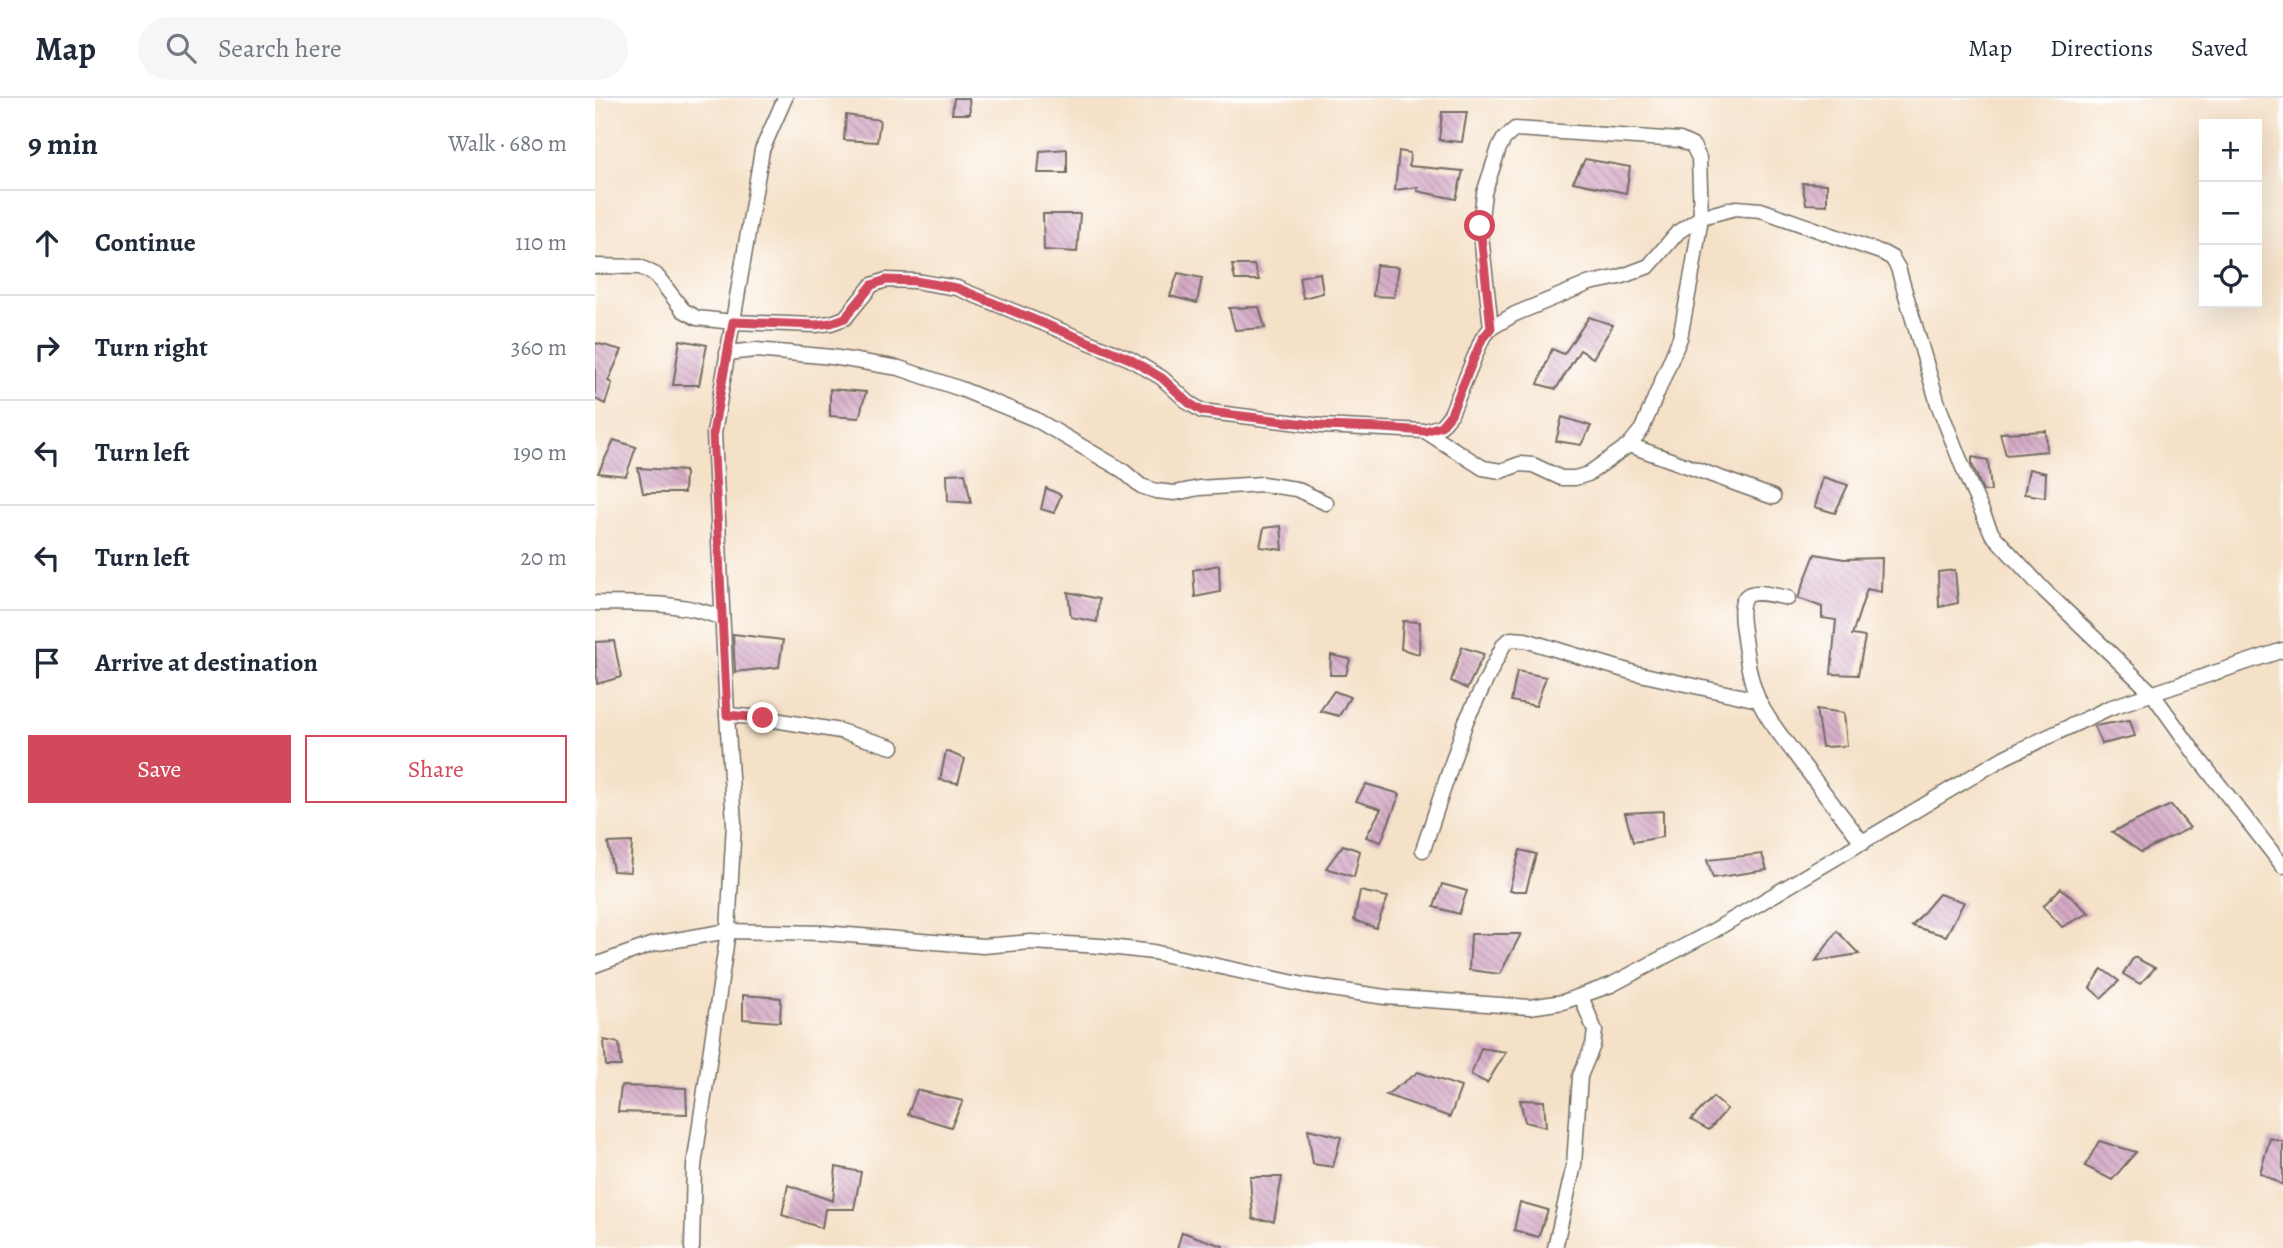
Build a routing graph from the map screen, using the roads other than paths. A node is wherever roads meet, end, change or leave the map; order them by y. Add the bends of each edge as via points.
1 (785, 98) edge
2 (1701, 217) junction
3 (595, 266) edge
4 (733, 322) junction
5 (1491, 328) junction
6 (727, 353) junction
7 (1425, 431) junction
8 (1629, 445) junction
9 (1773, 497) dead end
10 (1326, 503) dead end
11 (1788, 598) dead end
12 (595, 603) edge
13 (722, 618) junction
14 (2283, 650) edge
15 (2151, 693) junction
16 (1758, 700) junction
17 (727, 715) junction
18 (892, 747) dead end
19 (1863, 843) junction
20 (1423, 850) dead end
21 (2283, 866) edge
22 (728, 932) junction
23 (595, 965) edge
24 (1581, 996) junction
25 (695, 1247) edge
26 (1555, 1248) edge

1 - 4 street via 762,150
2 - 5 street via 1678,232 1649,267 1590,283
2 - 5 street via 1699,158 1693,146 1680,139 1515,129 1499,149 1483,193 1480,226
2 - 8 street via 1680,338 1642,429
2 - 15 street via 1736,208 1761,210 1892,258 1938,404 1992,534
3 - 4 street via 640,267 656,275 683,310 697,318
4 - 6 street
4 - 7 street via 831,323 845,318 872,285 886,280 915,281 957,288 1130,359 1202,411 1322,426
5 - 7 street via 1482,339 1451,414 1441,426
6 - 10 street via 769,351 899,368 1035,419 1156,491 1262,484 1296,489
6 - 13 street via 713,433
7 - 8 street via 1483,468 1501,471 1533,465 1561,478 1588,474
8 - 9 street
11 - 16 street via 1761,592 1748,594 1741,602 1747,662
12 - 13 street via 679,605
13 - 17 street
14 - 15 street
15 - 19 street via 2005,757
15 - 21 street
16 - 19 street
16 - 20 street via 1630,672 1511,639 1504,644 1466,720
17 - 18 street via 841,731
17 - 22 street via 734,823
19 - 24 street via 1666,957
22 - 23 street via 653,944
22 - 24 street via 824,933 983,946 1031,942 1101,946 1153,952 1304,985 1451,1003 1530,1007
22 - 25 street via 694,1166
24 - 26 street via 1595,1031 1580,1076 1574,1165

